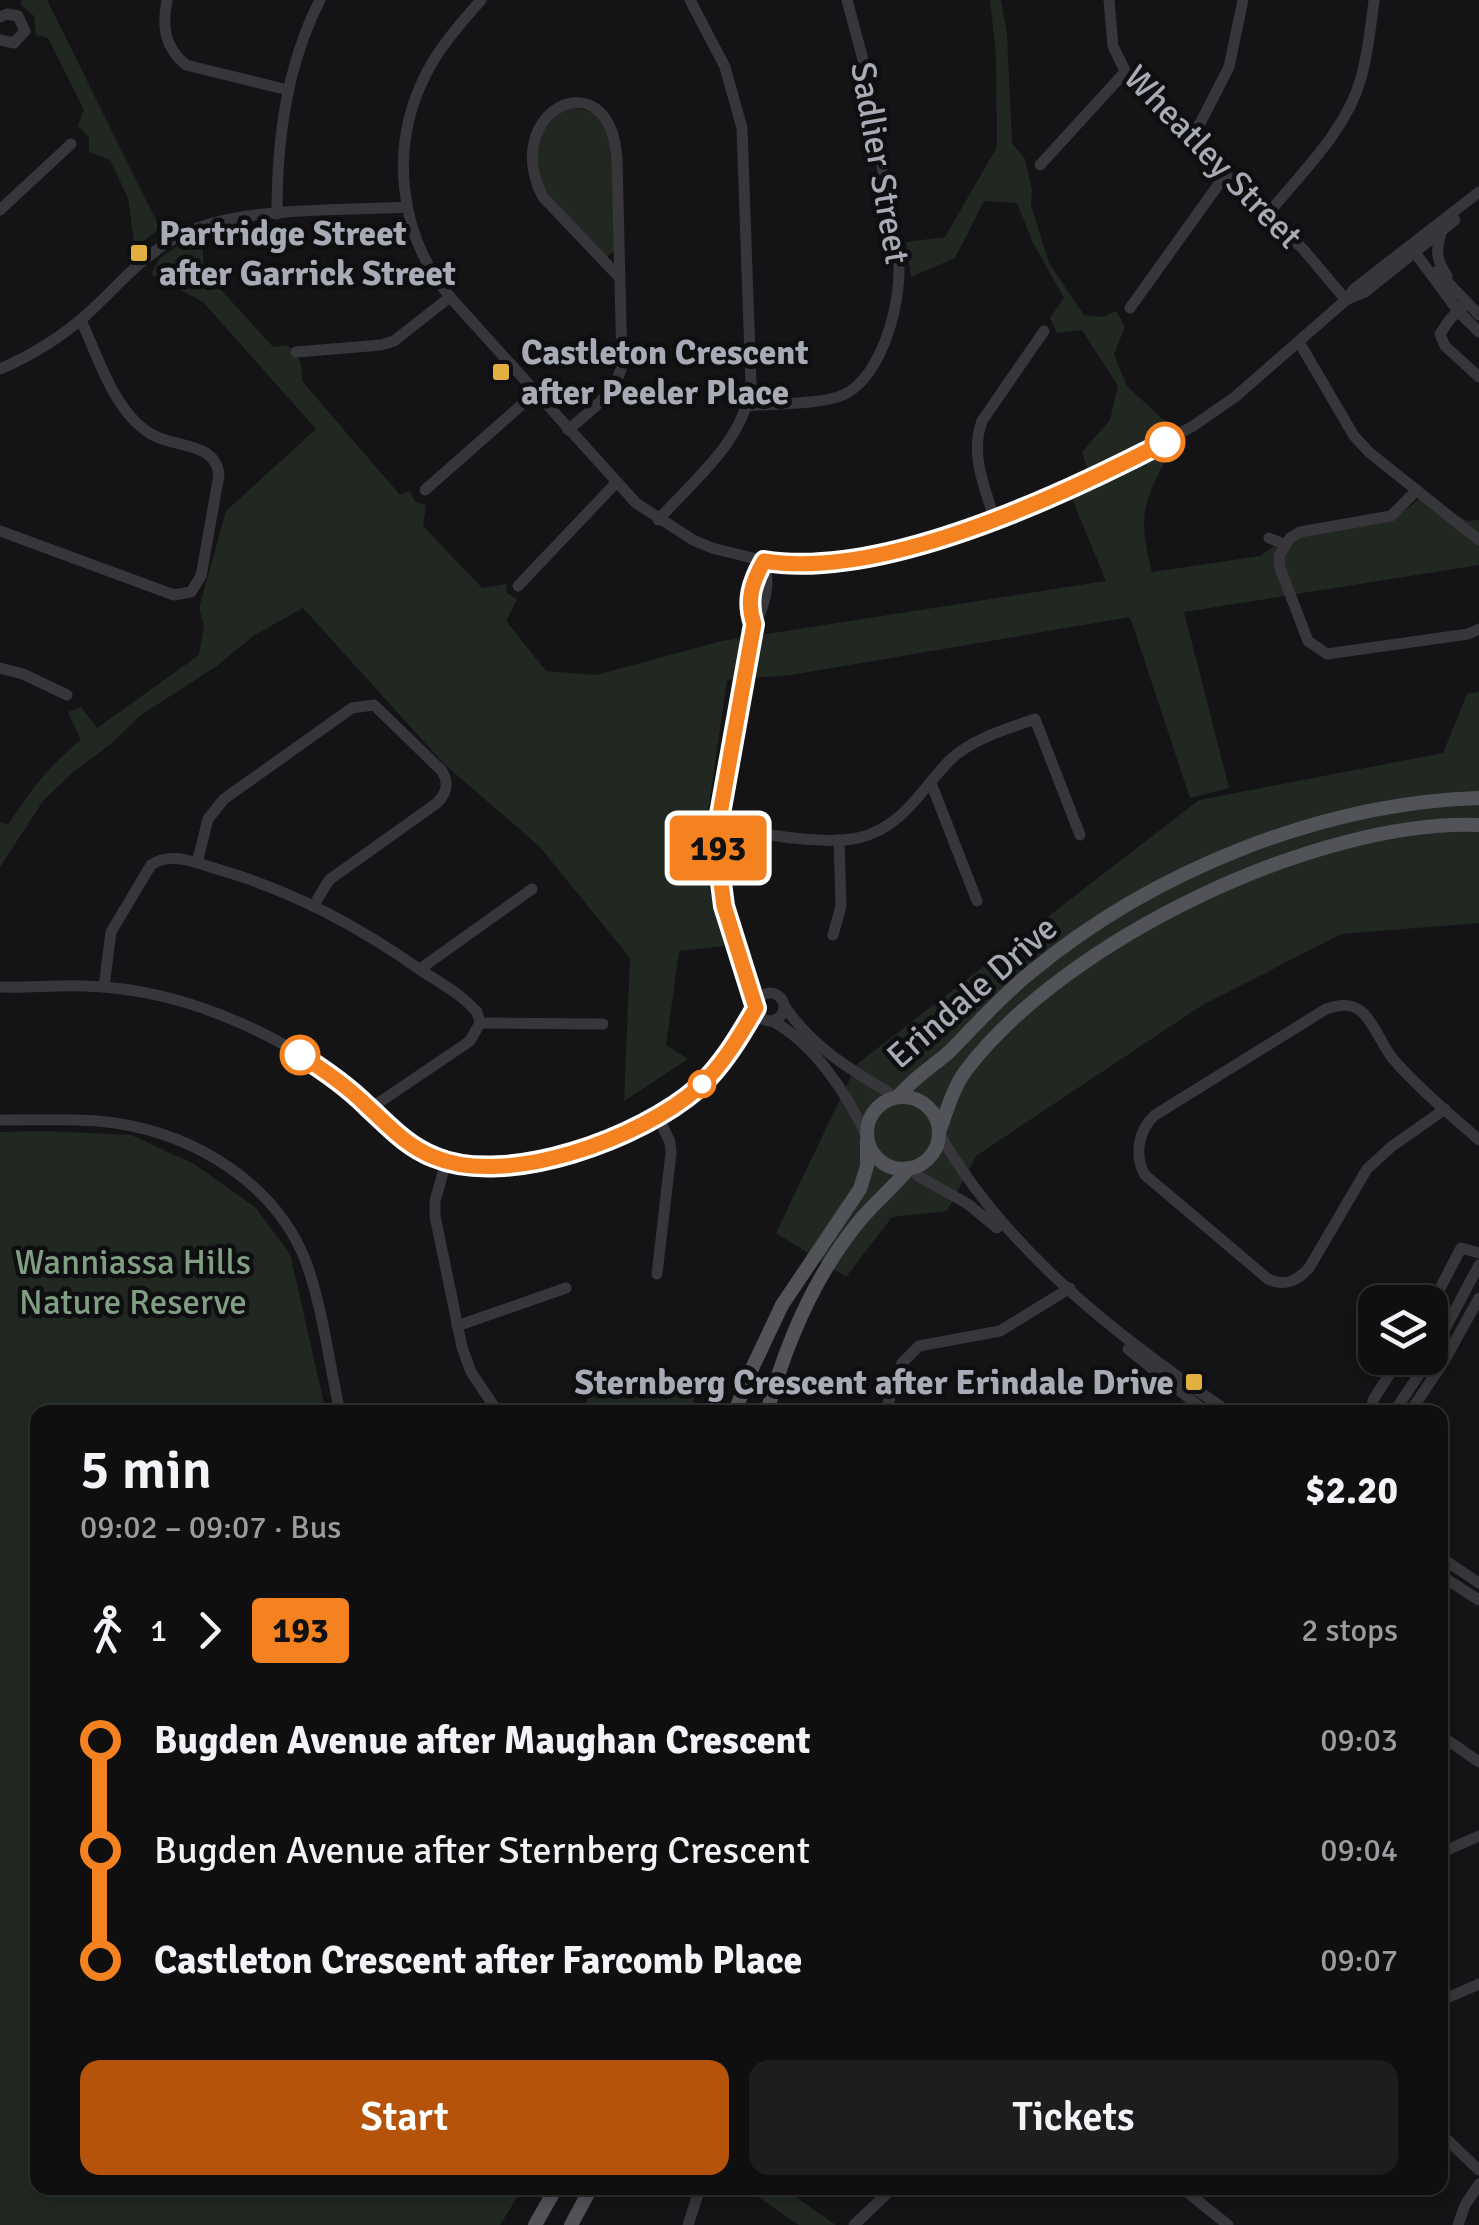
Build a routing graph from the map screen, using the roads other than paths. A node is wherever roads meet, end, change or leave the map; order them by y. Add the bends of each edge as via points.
1 (167, 0) edge
2 (320, 0) edge
3 (481, 0) edge
4 (690, 0) edge
5 (847, 0) edge
6 (1109, 0) edge
7 (1243, 0) edge
8 (1374, 0) edge
9 (0, 17) edge
10 (0, 40) edge
11 (1124, 72) junction
12 (288, 90) junction
13 (1191, 141) junction
14 (70, 144) dead end
15 (1040, 166) dead end
16 (1226, 174) junction
17 (1479, 194) edge
18 (407, 207) junction
19 (0, 210) edge
20 (277, 214) junction
21 (1268, 214) junction
22 (1441, 232) junction
23 (1415, 247) junction
24 (1392, 270) junction
25 (620, 278) junction
26 (1449, 292) junction
27 (450, 297) junction
28 (1346, 300) junction
29 (1462, 307) junction
30 (1130, 308) dead end
31 (1479, 315) edge
32 (81, 320) junction
33 (1044, 332) dead end
34 (1479, 332) edge
35 (1300, 342) junction
36 (296, 352) dead end
37 (0, 369) edge
38 (1479, 377) edge
39 (535, 393) junction
40 (749, 406) junction
41 (568, 430) junction
42 (615, 484) junction
43 (425, 490) dead end
44 (1416, 490) junction
45 (994, 518) junction
46 (658, 520) junction
47 (0, 532) edge
48 (1269, 538) dead end
49 (1479, 540) edge
50 (1284, 544) junction
51 (734, 555) junction
52 (764, 561) junction
53 (791, 565) junction
54 (754, 579) junction
55 (769, 582) junction
56 (518, 586) dead end
57 (754, 624) junction
58 (1479, 629) edge
59 (0, 668) edge
60 (67, 696) dead end
61 (931, 783) junction
62 (1479, 798) edge
63 (1479, 825) edge
64 (718, 828) junction
65 (1080, 835) dead end
66 (839, 840) junction
67 (197, 864) junction
68 (532, 889) dead end
69 (977, 901) dead end
70 (314, 905) junction
71 (832, 936) dead end
72 (420, 969) junction
73 (746, 971) junction
74 (0, 987) edge
75 (104, 987) junction
76 (770, 993) junction
77 (756, 1005) junction
78 (784, 1007) junction
79 (771, 1021) junction
80 (480, 1023) junction
81 (603, 1024) dead end
82 (739, 1038) junction
83 (897, 1097) junction
84 (370, 1108) junction
85 (1444, 1109) junction
86 (658, 1117) junction
87 (0, 1120) edge
88 (939, 1132) junction
89 (867, 1139) junction
90 (1479, 1140) edge
91 (446, 1162) junction
92 (910, 1168) junction
93 (1479, 1253) edge
94 (1479, 1265) edge
95 (657, 1274) dead end
96 (1442, 1285) edge
97 (566, 1288) dead end
98 (1067, 1290) junction
99 (1479, 1298) edge
100 (1448, 1323) edge
101 (457, 1326) junction
102 (1135, 1350) junction
103 (1389, 1375) edge
104 (1418, 1375) edge
105 (338, 1405) edge
106 (493, 1405) edge
107 (738, 1405) edge
108 (769, 1405) edge
109 (887, 1405) edge
110 (1198, 1405) edge
111 (1218, 1405) edge
112 (1373, 1405) edge
113 (1399, 1405) edge
114 (1415, 1405) edge
115 (1448, 1562) edge
116 (1448, 1580) edge
117 (1479, 1583) edge
118 (1479, 1600) edge
119 (1448, 1741) edge
120 (1479, 1762) edge
121 (1479, 1836) edge
122 (1448, 1850) edge
123 (1479, 1984) edge
124 (1448, 1998) edge
125 (1448, 2140) edge
126 (1479, 2170) edge
127 (1479, 2184) edge
128 (552, 2195) edge
129 (562, 2195) edge
130 (587, 2195) edge
131 (698, 2195) edge
132 (886, 2195) edge
133 (1191, 2195) edge
134 (535, 2225) edge
135 (546, 2225) edge
136 (571, 2225) edge
137 (688, 2225) edge
138 (854, 2225) edge
139 (1228, 2225) edge
140 (1458, 2225) edge

1 - 12 street via 168,45 186,65
2 - 12 street
3 - 18 street via 442,48 415,98 404,139
4 - 40 street via 726,67 742,128
5 - 40 street, Sadlier Street via 898,254 897,307 881,348 846,393
6 - 11 street, Wheatley Street via 1113,46
7 - 13 street via 1229,67
8 - 21 street via 1352,103
9 - 10 street via 18,16 24,31 14,43
11 - 13 street, Wheatley Street
11 - 15 street
12 - 20 street
13 - 16 street, Wheatley Street
14 - 19 street
16 - 21 street, Wheatley Street
16 - 30 street
17 - 22 street
17 - 23 street
18 - 20 street
18 - 27 street via 418,244
20 - 32 street via 212,222 168,242
21 - 28 street, Wheatley Street
22 - 23 street
22 - 26 street via 1437,261
23 - 24 street
23 - 26 street
23 - 28 street
24 - 26 street via 1419,272
24 - 28 street
25 - 25 street via 616,136 594,108 564,105 538,128 536,181 543,197
25 - 41 street via 618,382
26 - 29 street
27 - 36 street via 381,346
27 - 39 street
28 - 35 street
29 - 31 street
29 - 34 street
29 - 38 street via 1444,327 1442,340
32 - 37 street
32 - 47 street via 128,413 148,432 208,451 218,463 201,576 190,592 174,595
33 - 45 street via 977,435 976,457
35 - 44 street via 1354,436
35 - 45 street via 1225,404 1165,442
39 - 41 street
39 - 43 street
40 - 46 street via 731,440
41 - 42 street
42 - 46 street
42 - 56 street
44 - 49 street
44 - 50 street via 1390,516 1300,532
45 - 53 street via 878,556
46 - 51 street
48 - 50 street
50 - 58 street via 1280,568 1316,650 1327,654
51 - 52 street
51 - 54 street
52 - 53 street
52 - 54 street
52 - 55 street
53 - 55 street
54 - 57 street
55 - 57 street
57 - 64 street
59 - 60 street
61 - 65 street via 969,746 1035,718
61 - 66 street via 896,821
61 - 69 street
62 - 83 main road, Erindale Drive via 1413,802 1350,816 1208,864 1113,914 1033,970
63 - 88 main road, Erindale Drive via 1373,837 1304,855 1229,883 1128,935 1025,1011 966,1071
64 - 66 street
64 - 73 street via 724,906
66 - 71 street via 841,906
67 - 70 street
67 - 70 street via 208,819 224,799 352,708 374,705 442,771 445,792 329,880
67 - 75 street via 168,858 152,865 111,932
68 - 72 street
70 - 72 street
72 - 80 street via 470,1004
73 - 76 street
73 - 77 street
74 - 75 street
75 - 84 street via 159,996 239,1022 313,1063
76 - 77 street
76 - 78 street
77 - 79 street via 761,1018
77 - 82 street
78 - 79 street
78 - 83 street via 827,1054
79 - 82 street
79 - 89 street via 811,1054
80 - 81 street
80 - 84 street via 470,1042
82 - 86 street via 701,1085
83 - 88 main road via 928,1108
83 - 89 main road via 872,1114
84 - 91 street via 402,1138
85 - 85 street via 1374,1161 1310,1268 1282,1284 1145,1175 1138,1156 1144,1127 1155,1115 1338,1005 1364,1014 1390,1055
85 - 90 street
86 - 91 street via 530,1165 481,1169
86 - 95 street via 670,1153
87 - 105 street via 85,1120 152,1132 214,1158 253,1185 280,1214 306,1263
88 - 92 main road via 929,1158
88 - 98 street via 980,1198
89 - 92 main road via 883,1163
89 - 107 main road via 860,1189 782,1305
91 - 101 street via 435,1216
92 - 98 street via 988,1220
92 - 108 main road via 860,1220 814,1289
93 - 96 street via 1462,1248
94 - 100 street
97 - 101 street
98 - 102 street
98 - 109 street via 1000,1331 918,1346 902,1363
99 - 114 street
101 - 106 street via 471,1372
102 - 110 street
102 - 111 street
103 - 112 street
104 - 113 street
115 - 117 street
116 - 118 street
119 - 120 street
121 - 122 street
123 - 124 street
125 - 126 street
127 - 140 street
128 - 134 main road
129 - 135 main road
130 - 136 main road
131 - 137 street
132 - 138 street
133 - 139 street

